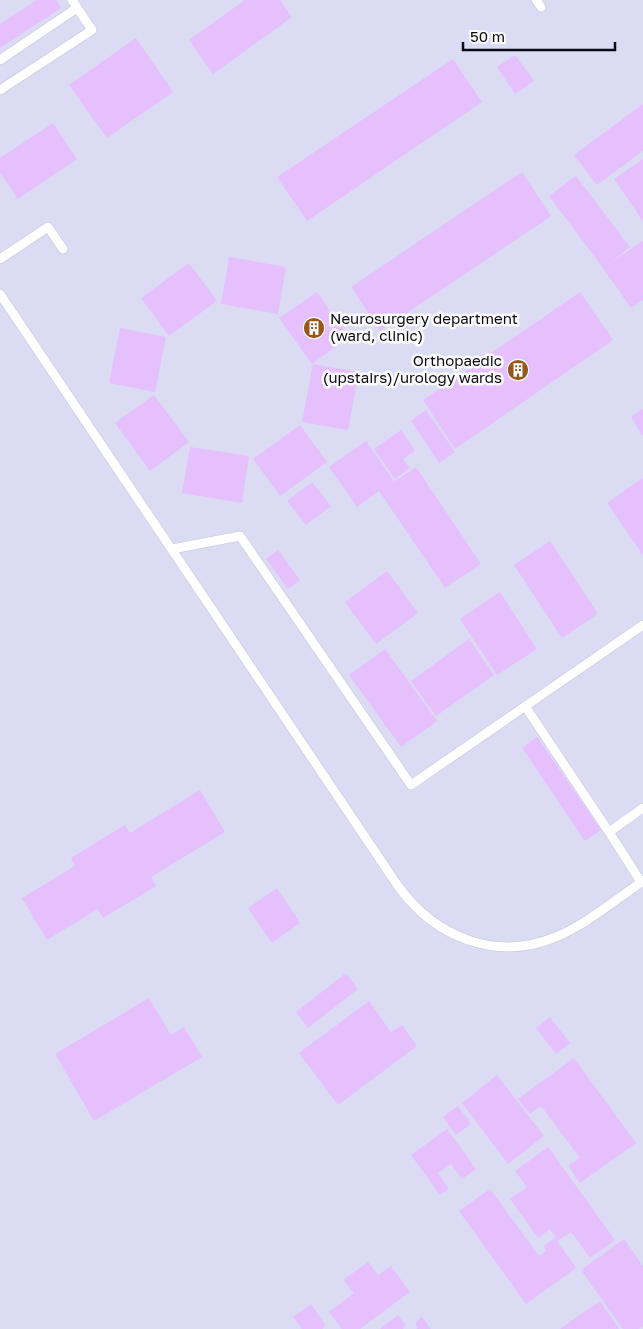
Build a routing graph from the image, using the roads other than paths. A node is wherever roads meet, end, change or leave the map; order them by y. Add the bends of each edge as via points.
1 (72, 0) edge
2 (77, 8) junction
3 (0, 60) edge
4 (0, 90) edge
5 (63, 249) dead end
6 (0, 259) edge
7 (0, 294) edge
8 (172, 549) junction
9 (643, 625) edge
10 (525, 706) junction
11 (643, 808) edge
12 (610, 832) junction
13 (642, 882) edge

1 - 2 lane
2 - 3 lane
2 - 4 lane via 92,30
5 - 6 lane via 48,228
7 - 8 lane
8 - 10 lane via 240,536 411,785
8 - 13 lane via 409,900 435,924 467,940 484,944 521,946 538,943 572,929
9 - 10 lane
10 - 12 lane
11 - 12 lane
12 - 13 lane

